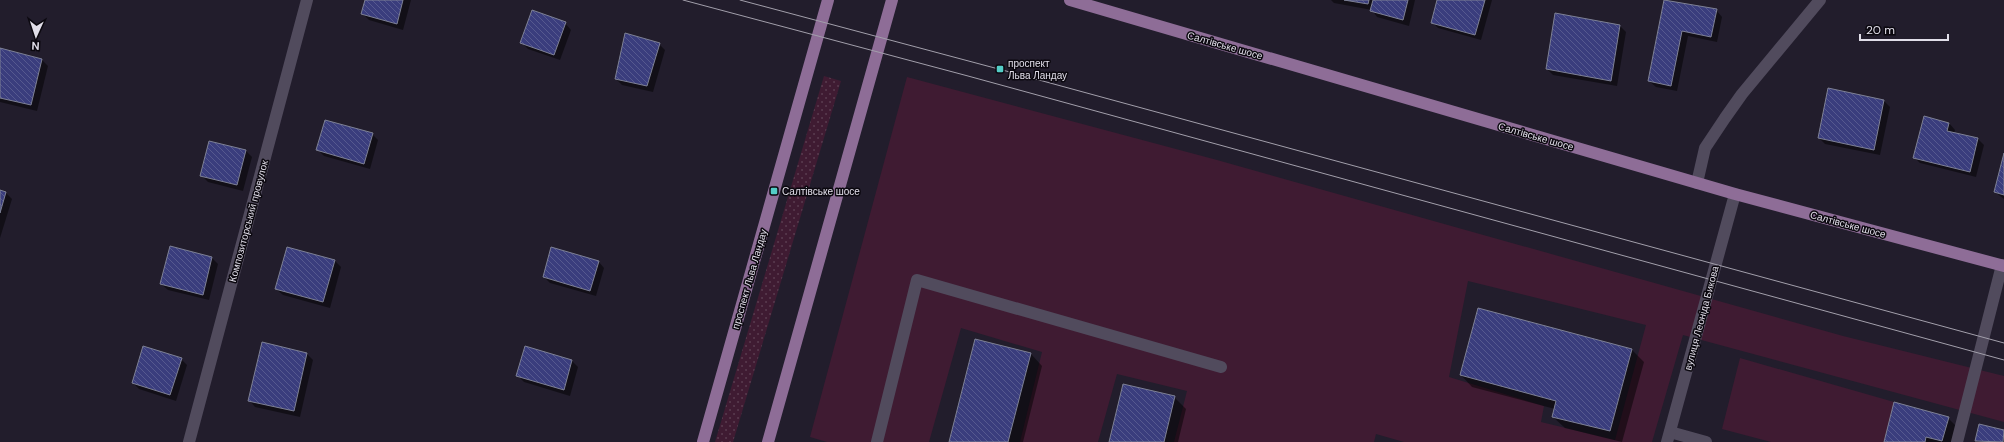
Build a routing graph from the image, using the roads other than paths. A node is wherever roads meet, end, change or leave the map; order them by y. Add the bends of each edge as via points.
1 (306, 0) edge
2 (828, 0) edge
3 (892, 0) edge
4 (1070, 0) edge
5 (1820, 0) edge
6 (1697, 183) junction
7 (1735, 194) junction
8 (2003, 265) edge
9 (1221, 367) dead end
10 (1669, 437) edge
11 (188, 442) edge
12 (703, 442) edge
13 (768, 442) edge
14 (877, 442) edge
15 (1706, 442) edge
16 (1957, 442) edge

1 - 11 street, Композиторський провулок
2 - 12 main road, проспект Льва Ландау
3 - 13 main road
4 - 6 main road, Салтівське шосе
5 - 6 street via 1725,118 1705,148
6 - 7 main road, Салтівське шосе
7 - 8 main road, Салтівське шосе
7 - 10 street, вулиця Леоніда Бикова
8 - 16 street
9 - 14 street via 917,280
10 - 15 street

